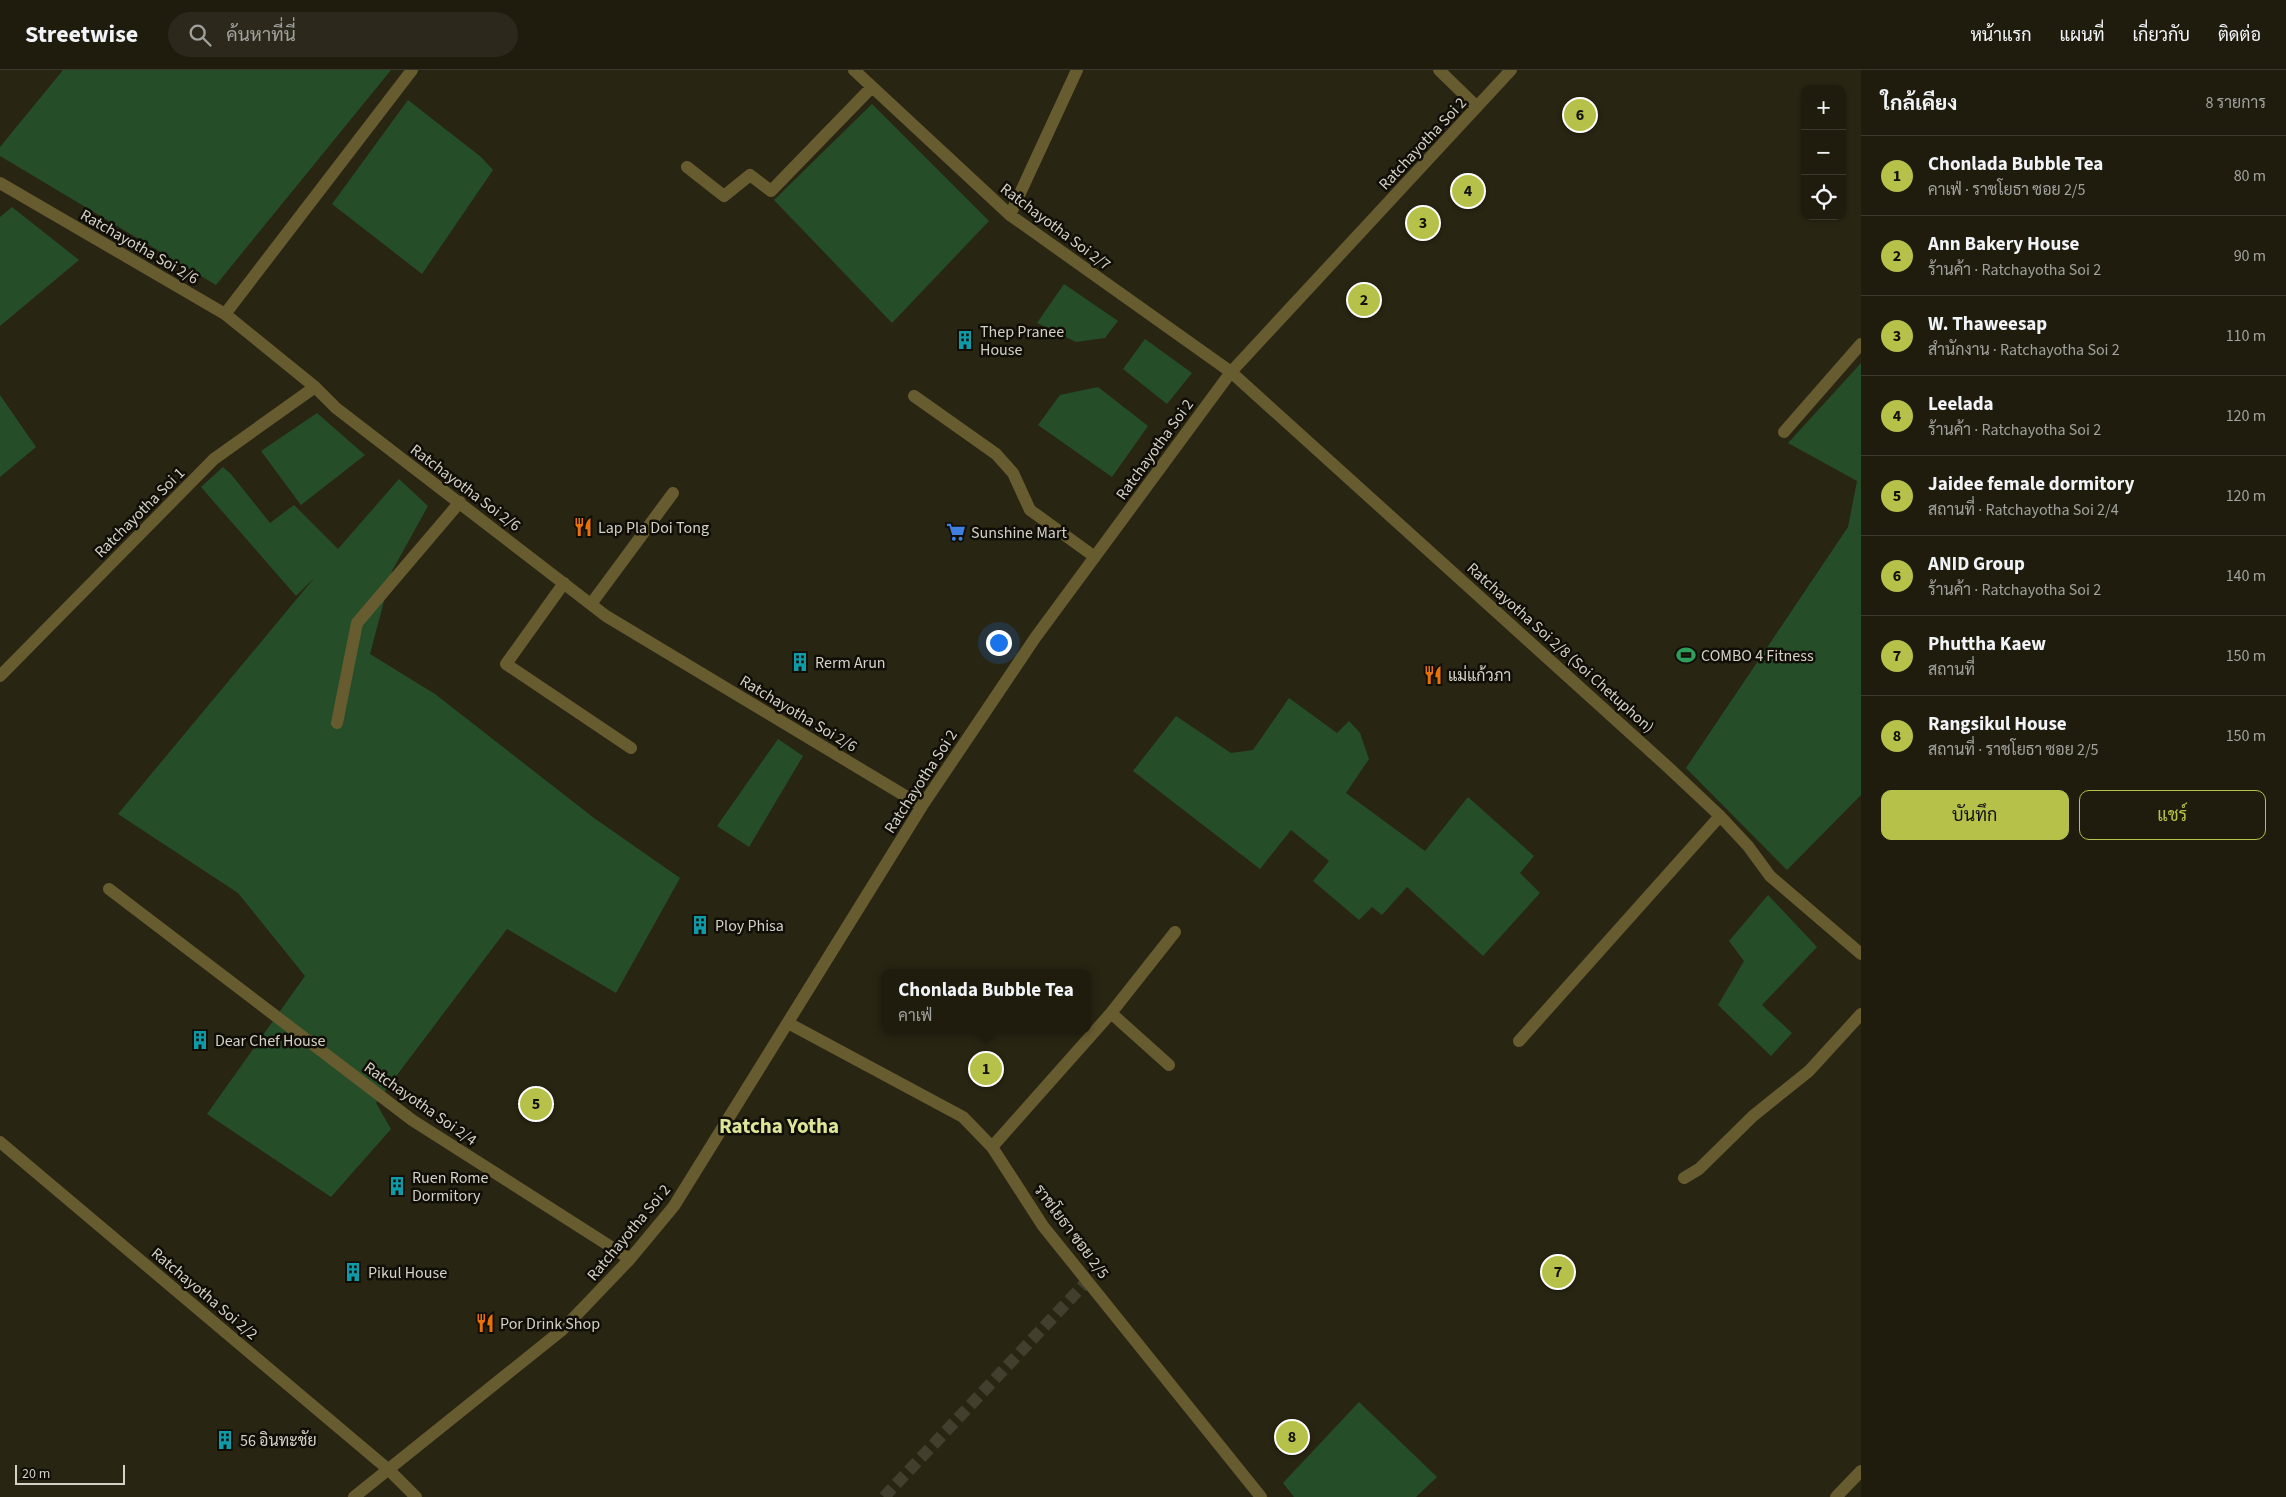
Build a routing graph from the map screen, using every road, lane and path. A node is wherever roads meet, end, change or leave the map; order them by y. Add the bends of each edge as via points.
1 (412, 70) edge
2 (854, 70) edge
3 (1077, 70) edge
4 (1439, 70) edge
5 (1511, 70) edge
6 (872, 87) junction
7 (1477, 108) junction
8 (687, 167) dead end
9 (2, 187) edge
10 (1010, 216) junction
11 (225, 314) junction
12 (1861, 344) edge
13 (1231, 372) junction
14 (315, 387) junction
15 (914, 396) dead end
16 (1784, 432) dead end
17 (673, 493) dead end
18 (460, 502) junction
19 (1095, 557) junction
20 (564, 583) junction
21 (591, 604) junction
22 (0, 676) edge
23 (337, 723) dead end
24 (631, 748) dead end
25 (922, 806) junction
26 (1720, 816) junction
27 (109, 889) dead end
28 (1175, 932) dead end
29 (1861, 954) edge
30 (1111, 1013) junction
31 (1861, 1014) edge
32 (788, 1023) junction
33 (1520, 1041) dead end
34 (1169, 1065) dead end
35 (0, 1142) edge
36 (992, 1147) junction
37 (1684, 1178) dead end
38 (630, 1259) junction
39 (389, 1470) junction
40 (1861, 1471) edge
41 (354, 1497) edge
42 (416, 1497) edge
43 (1261, 1497) edge
44 (1836, 1497) edge

1 - 11 street
2 - 6 street, Ratchayotha Soi 2/7
3 - 10 street
4 - 7 street
5 - 7 street, Ratchayotha Soi 2
6 - 8 street via 771,191 750,175 724,196
6 - 10 street, Ratchayotha Soi 2/7
7 - 13 street, Ratchayotha Soi 2
9 - 11 street, Ratchayotha Soi 2/6
10 - 13 street, Ratchayotha Soi 2/7
11 - 14 street, Ratchayotha Soi 2/6
12 - 16 street
13 - 19 street, Ratchayotha Soi 2
13 - 26 street, Ratchayotha Soi 2/8 (Soi Chetuphon)
14 - 18 street, Ratchayotha Soi 2/6 via 336,408
14 - 22 street, Ratchayotha Soi 1 via 214,459
15 - 19 street via 996,454 1014,473 1030,510
17 - 21 street
18 - 20 street, Ratchayotha Soi 2/6
18 - 23 street via 357,623
19 - 25 street, Ratchayotha Soi 2 via 1035,638
20 - 21 street, Ratchayotha Soi 2/6
20 - 24 street via 506,664
21 - 25 street, Ratchayotha Soi 2/6
25 - 32 street, Ratchayotha Soi 2
26 - 29 street, Ratchayotha Soi 2/8 (Soi Chetuphon) via 1770,876
26 - 33 street
27 - 38 street, Ratchayotha Soi 2/4 via 412,1120
28 - 30 street
30 - 34 street
30 - 36 street
31 - 37 street via 1809,1071 1754,1116 1699,1169
32 - 36 street, ราชโยธา ซอย 2/5 via 962,1117
32 - 38 street, Ratchayotha Soi 2 via 674,1206
35 - 39 street, Ratchayotha Soi 2/2
36 - 43 street, ราชโยธา ซอย 2/5 via 1043,1226
38 - 39 street, Ratchayotha Soi 2 via 562,1330
39 - 41 street, Ratchayotha Soi 2
39 - 42 street, Ratchayotha Soi 2/2
40 - 44 street

